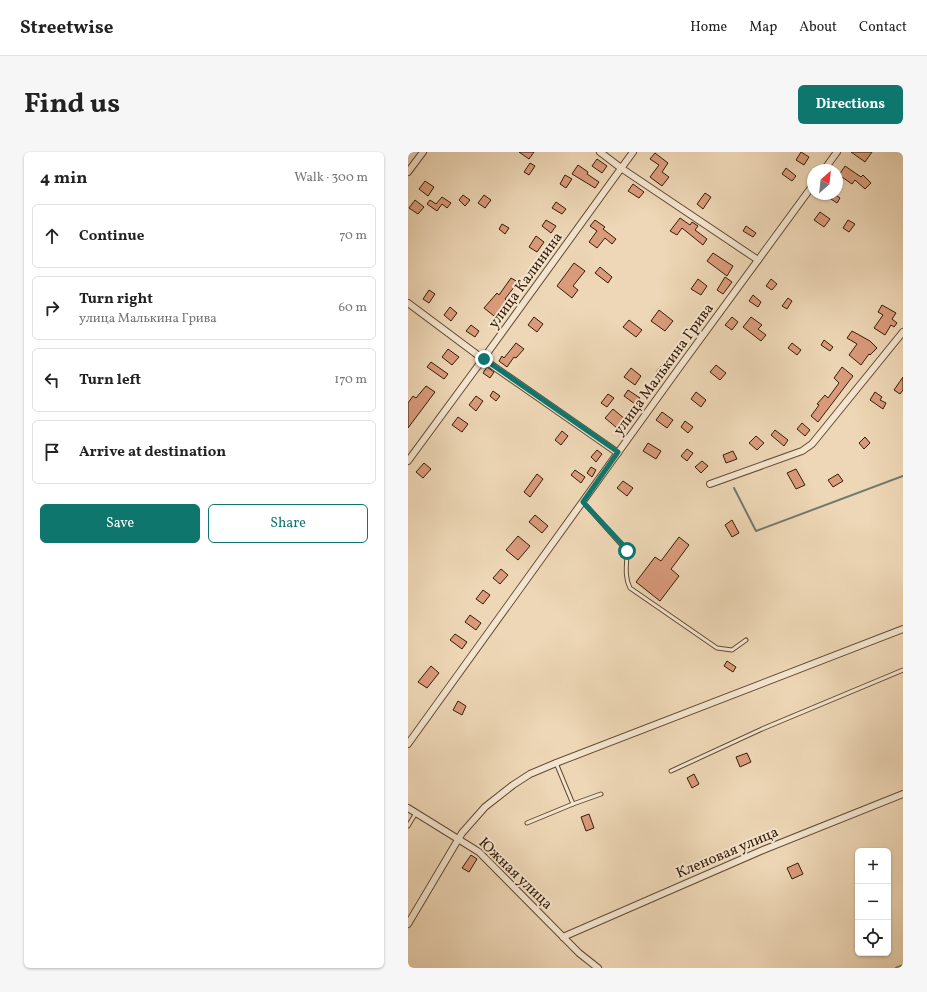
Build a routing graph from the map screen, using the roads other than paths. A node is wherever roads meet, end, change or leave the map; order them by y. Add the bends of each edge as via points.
1 (423, 152) edge
2 (600, 152) edge
3 (633, 152) edge
4 (837, 152) edge
5 (828, 164) edge
6 (621, 168) junction
7 (408, 172) edge
8 (807, 193) edge
9 (758, 260) junction
10 (408, 303) edge
11 (903, 332) edge
12 (484, 359) junction
13 (618, 452) junction
14 (408, 461) edge
15 (710, 484) dead end
16 (583, 502) junction
17 (903, 629) edge
18 (746, 640) dead end
19 (903, 670) edge
20 (408, 744) edge
21 (556, 763) junction
22 (671, 770) dead end
23 (601, 794) dead end
24 (903, 794) edge
25 (573, 804) junction
26 (408, 808) edge
27 (416, 813) junction
28 (527, 823) dead end
29 (408, 826) edge
30 (458, 839) junction
31 (408, 924) edge
32 (563, 937) junction
33 (598, 968) edge

1 - 7 street
2 - 6 street
3 - 6 street, улица Калинина
4 - 5 street
6 - 9 street
6 - 12 street, улица Калинина
8 - 9 street, улица Малькина Грива
9 - 13 street, улица Малькина Грива
10 - 12 street
11 - 15 street via 812,444 802,451
12 - 13 street
12 - 14 street, улица Калинина
13 - 16 street, улица Малькина Грива
16 - 18 lane via 627,551 626,581 630,588 717,648 732,650
16 - 20 street, улица Малькина Грива
17 - 21 street
19 - 22 lane
21 - 25 lane
21 - 30 street via 530,774 513,785 485,807
23 - 25 lane
24 - 32 street, Кленовая улица via 763,850
25 - 28 lane
26 - 27 street, Южная улица
27 - 29 lane
27 - 30 street, Южная улица
30 - 31 street
30 - 32 street, Южная улица via 479,852
32 - 33 street, Южная улица via 579,954

